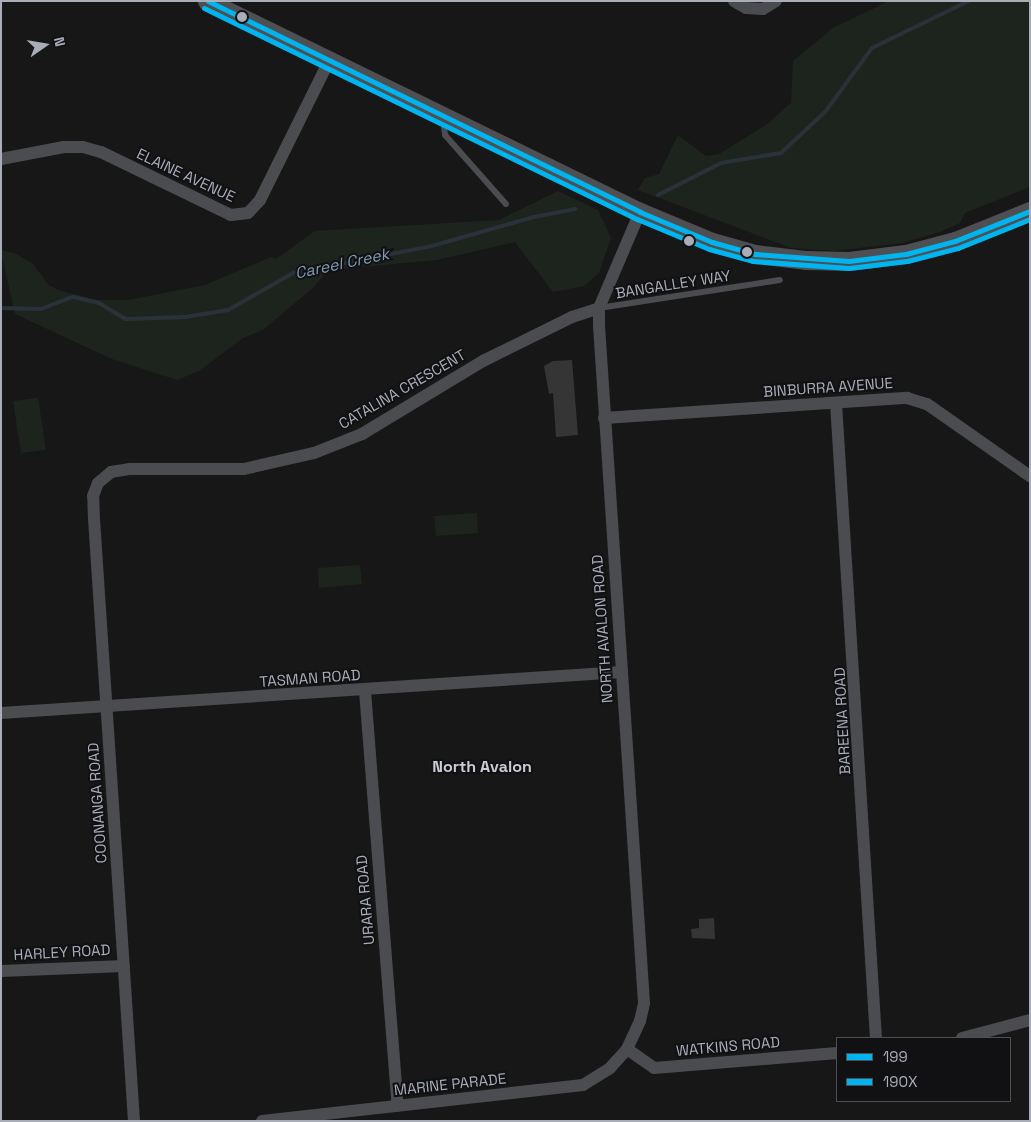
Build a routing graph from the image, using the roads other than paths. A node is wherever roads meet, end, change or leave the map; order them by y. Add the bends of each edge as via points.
1 (207, 1) edge
2 (734, 1) edge
3 (776, 1) edge
4 (329, 61) junction
5 (442, 116) junction
6 (1, 159) edge
7 (506, 204) dead end
8 (640, 212) junction
9 (1030, 212) edge
10 (780, 280) dead end
11 (599, 308) junction
12 (836, 402) junction
13 (604, 418) junction
14 (1030, 476) edge
15 (98, 483) joint
16 (622, 672) junction
17 (365, 691) junction
18 (107, 706) junction
19 (1, 713) edge
20 (124, 966) junction
21 (1, 971) edge
22 (1030, 1020) edge
23 (876, 1037) edge
24 (966, 1037) edge
25 (627, 1049) junction
26 (836, 1053) edge
27 (398, 1106) junction
28 (134, 1121) edge
29 (262, 1121) edge

1 - 4 main road
2 - 3 street via 746,8 762,9
4 - 5 main road
4 - 6 street, ELAINE AVENUE via 260,200 248,213 231,215 101,152 83,147 64,147
5 - 7 lane via 446,134
5 - 8 main road
8 - 9 main road via 712,242 755,254 849,261 906,254 956,241
8 - 11 street, NORTH AVALON ROAD
10 - 11 lane, BANGALLEY WAY
11 - 13 street, NORTH AVALON ROAD
11 - 15 street, CATALINA CRESCENT via 483,361 362,434 314,453 244,469 129,469 111,472
12 - 13 street, BINBURRA AVENUE
12 - 14 street, BINBURRA AVENUE via 908,398 927,404
12 - 23 street, BAREENA ROAD
13 - 16 street, NORTH AVALON ROAD
15 - 18 street, COONANGA ROAD via 94,496 94,519
16 - 17 street, TASMAN ROAD
16 - 25 street, NORTH AVALON ROAD via 644,1003
17 - 18 street, TASMAN ROAD
17 - 27 street, URARA ROAD
18 - 19 street, TASMAN ROAD
18 - 20 street, COONANGA ROAD
20 - 21 street, HARLEY ROAD
20 - 28 street, COONANGA ROAD
22 - 24 street
25 - 26 street, WATKINS ROAD via 654,1068
25 - 27 street, MARINE PARADE via 610,1068 583,1085
27 - 29 street, MARINE PARADE

